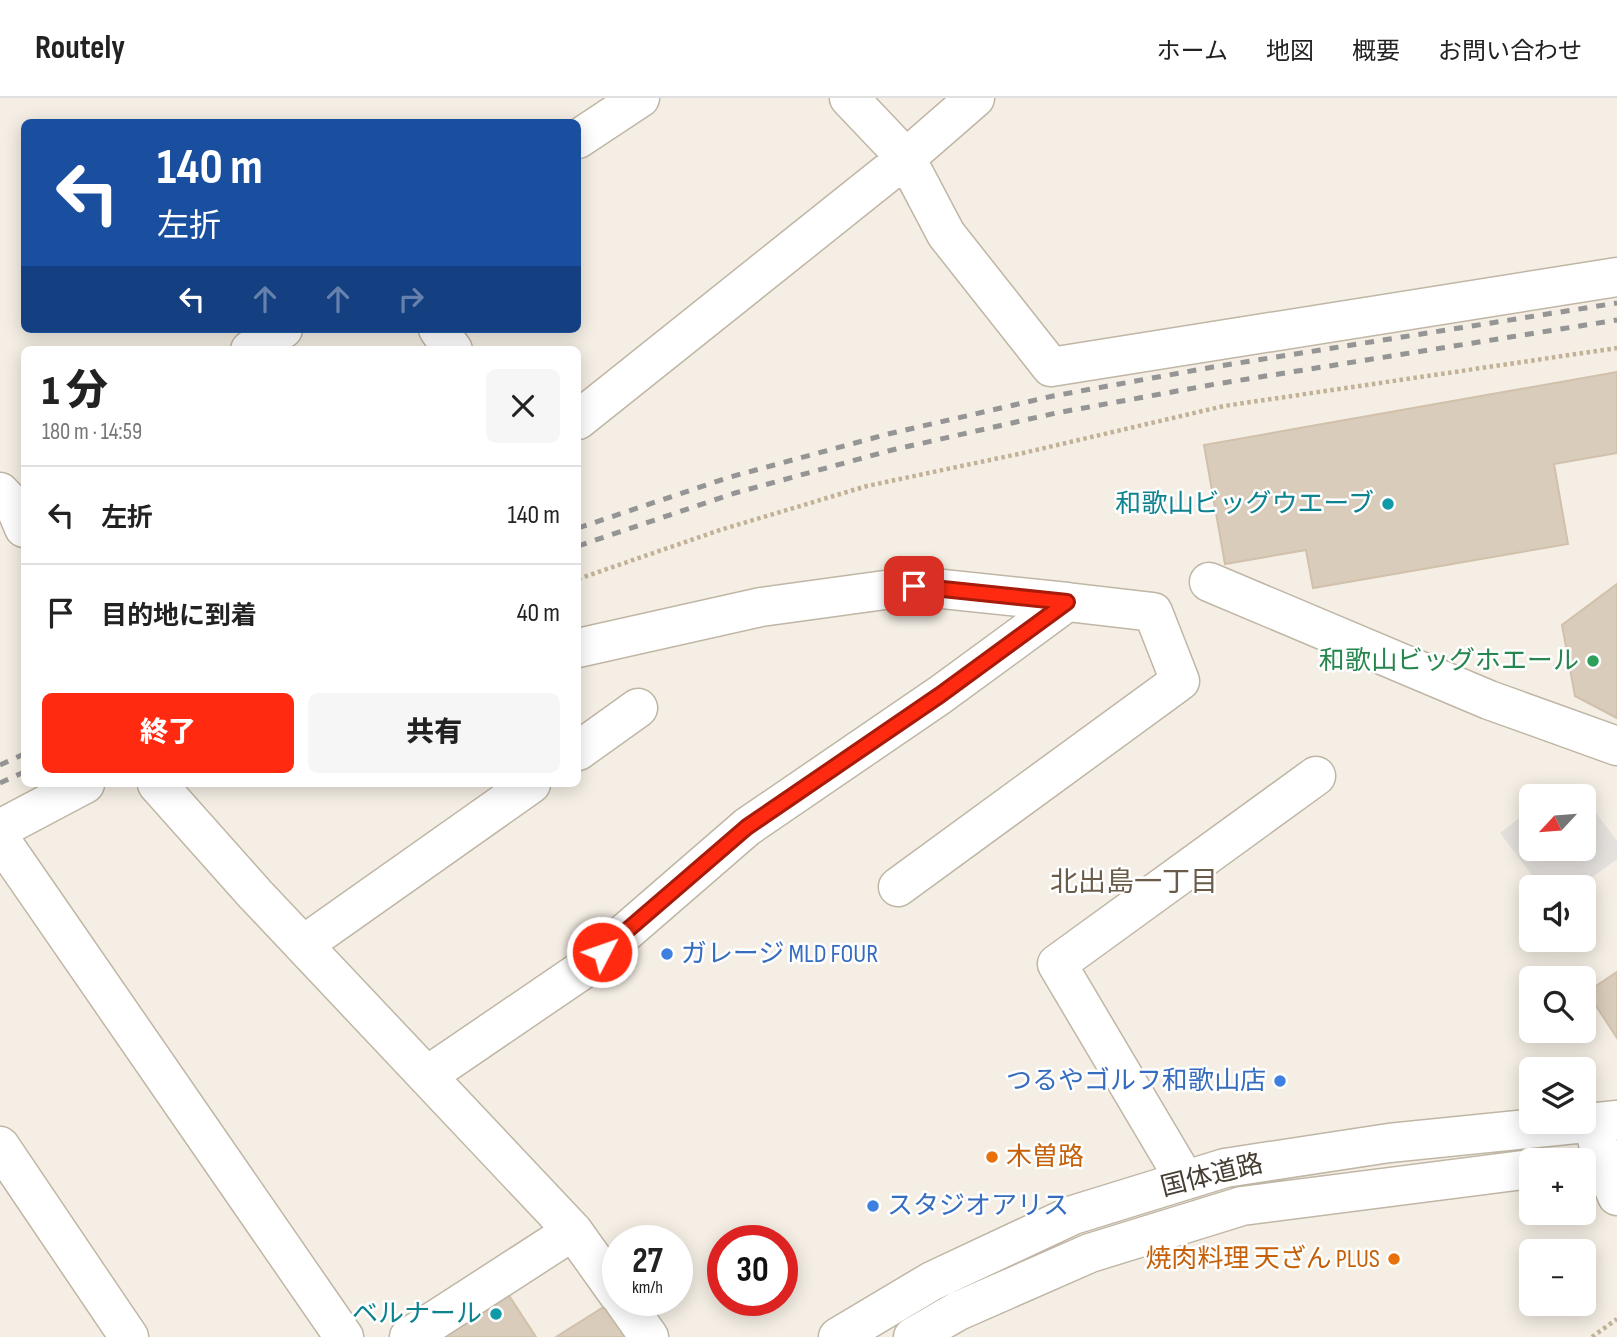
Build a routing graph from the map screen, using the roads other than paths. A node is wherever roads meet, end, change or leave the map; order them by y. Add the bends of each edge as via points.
1 (640, 98) edge
2 (849, 98) edge
3 (975, 98) edge
4 (581, 137) edge
5 (906, 158) junction
6 (1617, 277) edge
7 (277, 333) edge
8 (256, 346) edge
9 (581, 419) edge
10 (21, 480) edge
11 (0, 491) edge
12 (21, 521) edge
13 (1209, 582) dead end
14 (1067, 602) junction
15 (581, 647) edge
16 (638, 708) dead end
17 (1617, 746) edge
18 (581, 749) edge
19 (1316, 776) dead end
20 (79, 787) edge
21 (160, 787) edge
22 (527, 787) edge
23 (0, 830) edge
24 (0, 839) edge
25 (898, 887) dead end
26 (303, 945) junction
27 (428, 1075) junction
28 (1605, 1121) edge
29 (0, 1146) edge
30 (1601, 1160) edge
31 (1519, 1171) edge
32 (1185, 1180) junction
33 (1617, 1196) edge
34 (573, 1231) junction
35 (602, 1272) edge
36 (634, 1316) edge
37 (129, 1337) edge
38 (344, 1337) edge
39 (410, 1337) edge
40 (649, 1337) edge
41 (838, 1337) edge
42 (913, 1337) edge

1 - 4 street
2 - 5 street
3 - 5 street
5 - 6 street via 946,234 1051,368
5 - 9 street
7 - 8 street
10 - 11 street
11 - 12 street
13 - 17 street via 1489,700
14 - 15 street via 914,586 761,607
14 - 25 street via 1153,612 1180,681
14 - 27 street via 747,827 582,970
16 - 18 street
19 - 32 street via 1058,964
20 - 23 street
21 - 26 street
22 - 26 street
24 - 38 street
26 - 27 street
27 - 34 street
28 - 30 street
28 - 32 street, 国体道路 via 1389,1143 1225,1168
29 - 37 street
30 - 33 street
31 - 42 street, 国体道路 via 1242,1206 1090,1253 958,1311
32 - 41 street, 国体道路 via 1073,1215 932,1281
34 - 35 street
34 - 39 street
36 - 40 street

